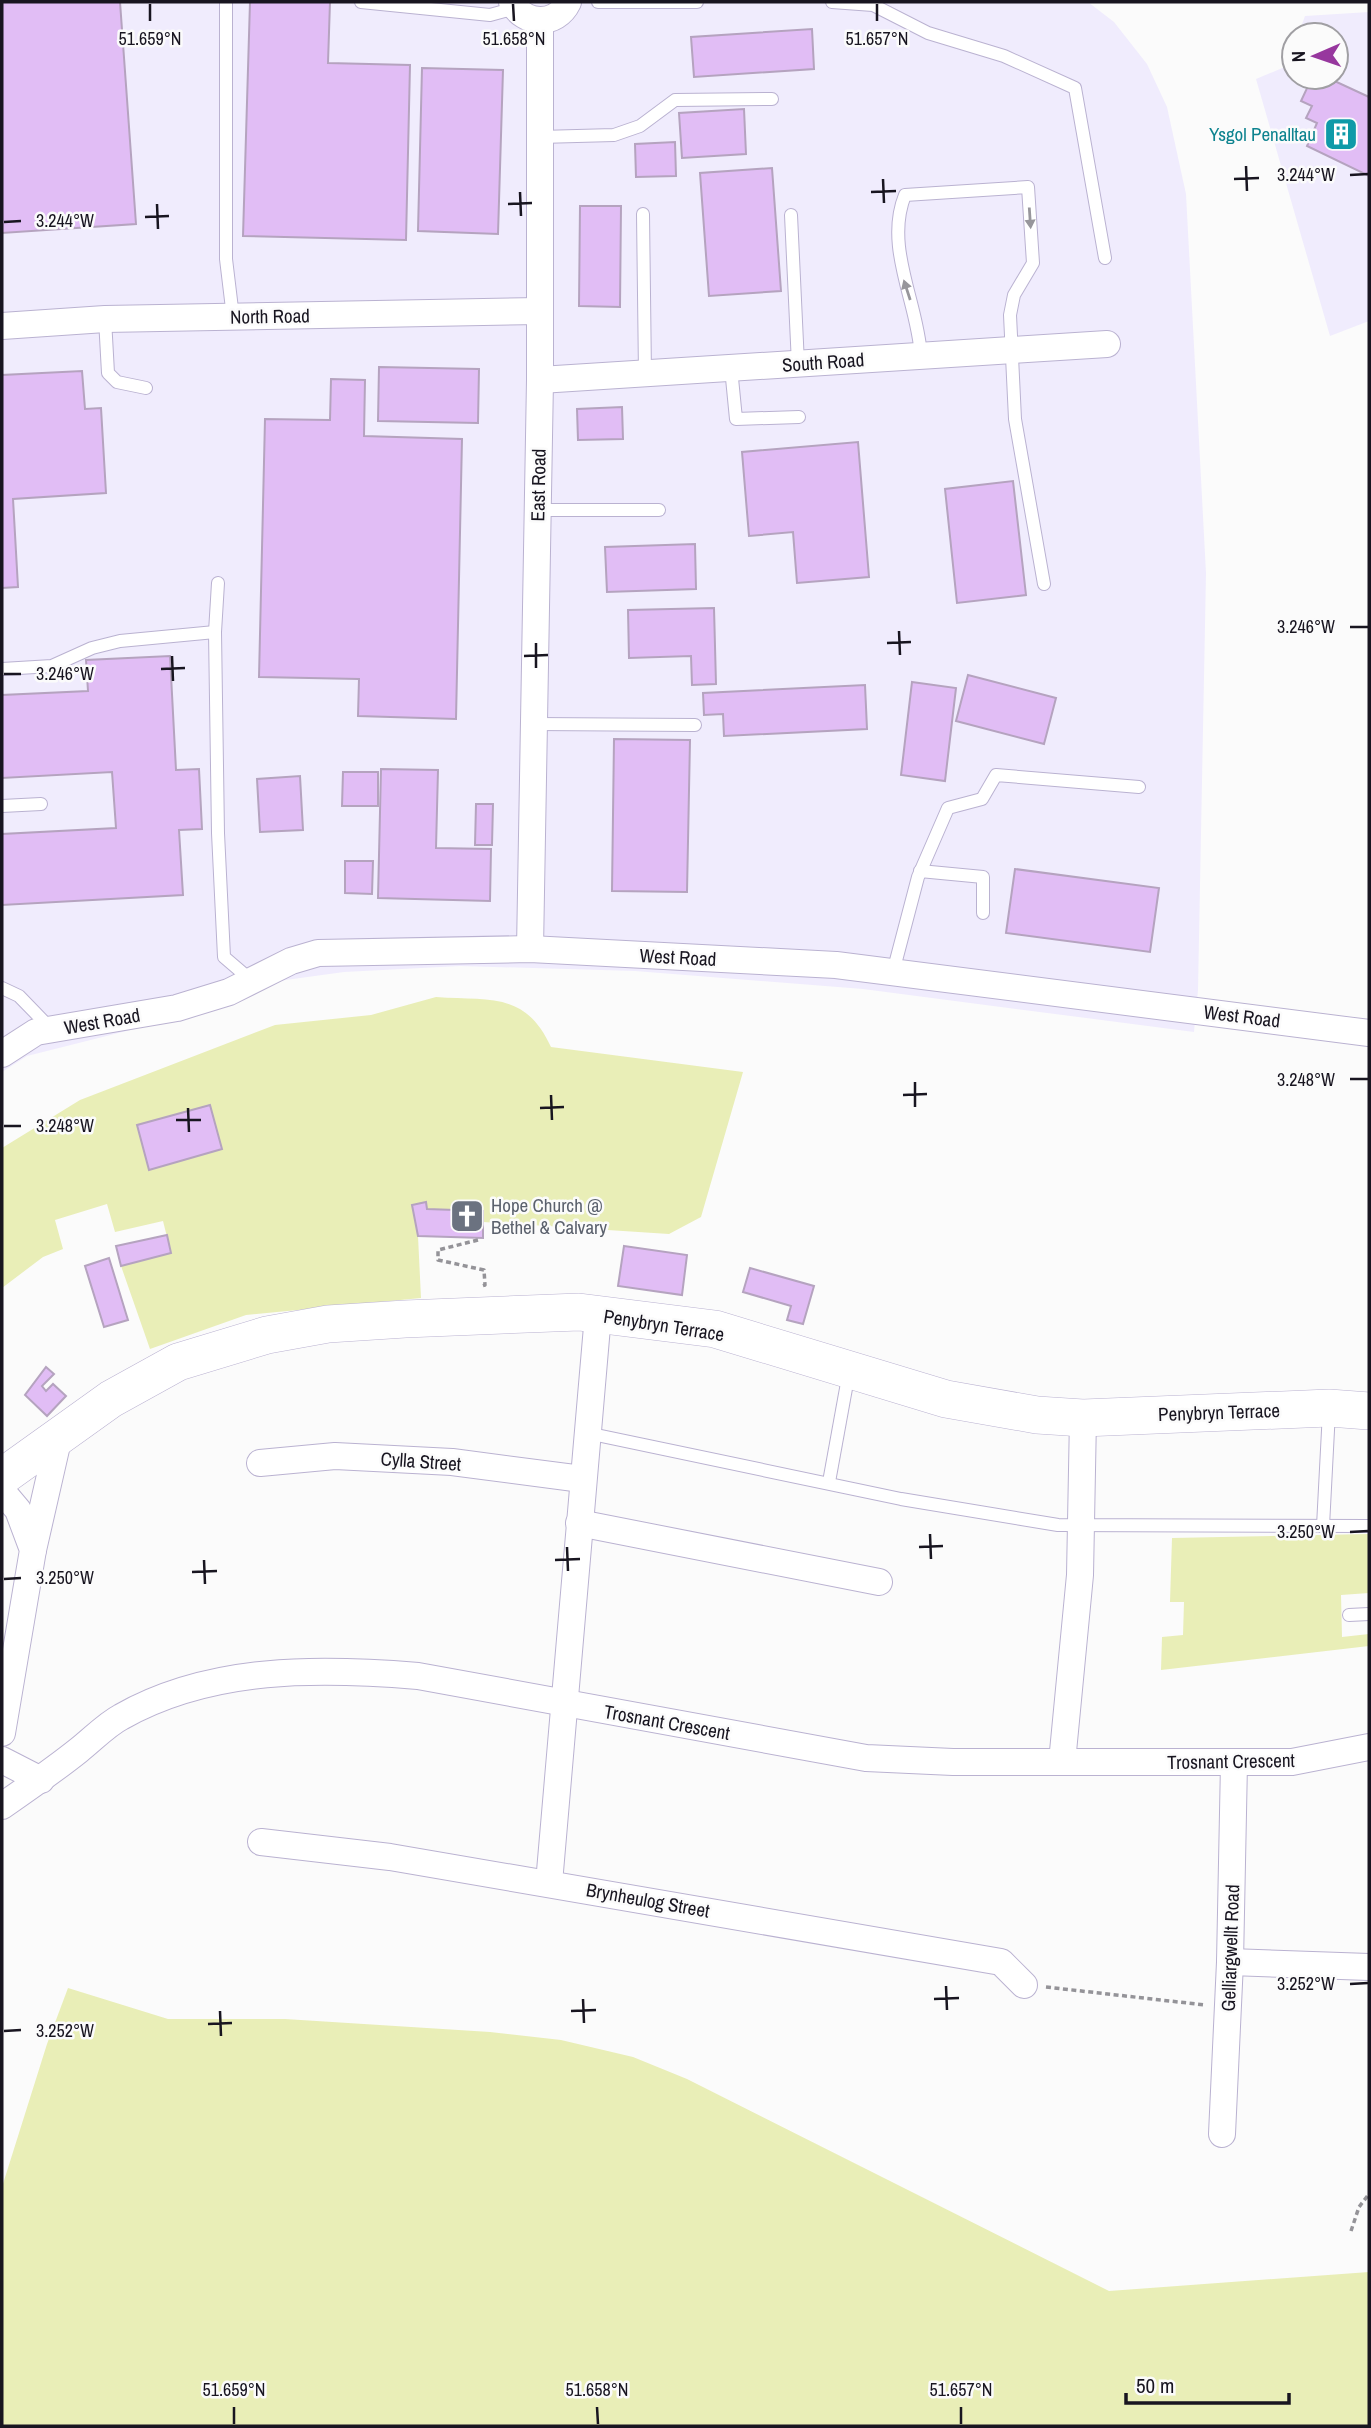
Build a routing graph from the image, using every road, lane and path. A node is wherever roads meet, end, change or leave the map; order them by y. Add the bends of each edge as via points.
1 (226, 2) edge
2 (361, 2) edge
3 (568, 2) edge
4 (598, 2) edge
5 (697, 2) edge
6 (832, 2) edge
7 (513, 5) edge
8 (540, 20) junction
9 (772, 99) dead end
10 (540, 137) junction
11 (643, 214) dead end
12 (791, 215) dead end
13 (1105, 258) dead end
14 (538, 311) junction
15 (233, 317) junction
16 (105, 319) junction
17 (2, 326) edge
18 (1107, 344) dead end
19 (1012, 350) junction
20 (921, 356) junction
21 (798, 364) junction
22 (731, 368) junction
23 (645, 374) junction
24 (540, 380) junction
25 (146, 388) dead end
26 (799, 417) dead end
27 (537, 510) junction
28 (659, 510) dead end
29 (218, 583) dead end
30 (1044, 584) dead end
31 (215, 632) junction
32 (2, 669) edge
33 (534, 724) junction
34 (695, 725) dead end
35 (1139, 786) dead end
36 (41, 804) dead end
37 (2, 806) edge
38 (920, 871) junction
39 (983, 913) dead end
40 (530, 949) junction
41 (892, 972) junction
42 (252, 981) junction
43 (2, 988) edge
44 (52, 1030) junction
45 (1369, 1033) edge
46 (2, 1054) edge
47 (478, 1240) dead end
48 (472, 1288) dead end
49 (598, 1315) junction
50 (849, 1372) junction
51 (1329, 1408) junction
52 (1369, 1411) edge
53 (1083, 1418) junction
54 (587, 1433) junction
55 (59, 1436) junction
56 (260, 1463) dead end
57 (2, 1477) edge
58 (582, 1479) junction
59 (829, 1482) junction
60 (2, 1491) edge
61 (579, 1523) junction
62 (1082, 1526) junction
63 (1323, 1526) junction
64 (1369, 1527) edge
65 (33, 1550) junction
66 (879, 1582) dead end
67 (1369, 1614) edge
68 (1349, 1615) dead end
69 (564, 1703) junction
70 (3, 1723) edge
71 (1369, 1747) edge
72 (2, 1760) edge
73 (1062, 1762) junction
74 (1234, 1763) junction
75 (41, 1780) junction
76 (2, 1806) edge
77 (261, 1842) dead end
78 (549, 1883) junction
79 (1230, 1962) junction
80 (1369, 1967) edge
81 (1024, 1985) joint
82 (1228, 2007) junction
83 (1222, 2134) dead end
84 (1369, 2194) edge
85 (1351, 2231) dead end

1 - 15 lane via 226,259
2 - 7 lane via 490,15
3 - 8 street via 558,14
4 - 5 lane
6 - 13 lane via 873,5 928,33 1004,56 1075,88
7 - 8 street via 522,15
8 - 10 street, East Road
9 - 10 lane via 675,100 640,126 614,135
10 - 14 street, East Road
11 - 23 lane
12 - 21 lane
14 - 15 street, North Road
14 - 24 street, East Road
15 - 16 street, North Road
16 - 17 street, North Road
16 - 25 lane via 108,373 117,382
18 - 19 street, South Road
19 - 20 street, South Road
20 -> 19 lane via 919,328 903,280 898,211 905,195 1028,187 1033,263 1014,295
19 - 30 lane via 1015,419
20 - 21 street, South Road
21 - 22 street, South Road
22 - 23 street, South Road
22 - 26 lane via 736,419
23 - 24 street, South Road
24 - 27 street, East Road
27 - 28 lane
27 - 33 street, East Road
29 - 31 lane
31 - 32 lane via 120,640 52,666
31 - 42 lane via 224,957
33 - 34 lane
33 - 40 street, East Road
35 - 38 lane via 996,775 982,799 947,808
36 - 37 lane
38 - 39 lane via 983,877
38 - 41 lane
40 - 41 street, West Road
40 - 42 street, West Road via 318,953
41 - 45 street, West Road
42 - 44 street, West Road via 177,1008
43 - 44 lane via 19,996
44 - 46 street, West Road via 36,1032
47 - 48 path via 438,1250 438,1260 484,1270 485,1285
49 - 50 street, Penybryn Terrace via 715,1329
49 - 54 street
49 - 55 street, Penybryn Terrace via 405,1318 267,1335 178,1362 111,1399
50 - 53 street, Penybryn Terrace via 946,1399
50 - 59 lane
51 - 52 street, Penybryn Terrace
51 - 53 street, Penybryn Terrace
51 - 63 lane
53 - 62 street
54 - 58 street
54 - 59 lane
55 - 57 street, Penybryn Terrace
55 - 65 street
56 - 58 street, Cylla Street via 335,1455 452,1462
58 - 61 street
59 - 62 lane via 928,1503
60 - 65 street via 18,1510
61 - 66 street
61 - 69 street
62 - 63 lane
62 - 73 street
63 - 64 lane
65 - 70 street
67 - 68 lane
69 - 73 street, Trosnant Crescent via 866,1758
69 - 75 street, Trosnant Crescent via 418,1676 289,1671 179,1692 120,1717
69 - 78 street
71 - 74 street, Trosnant Crescent via 1292,1762
72 - 75 street
73 - 74 street, Trosnant Crescent
74 - 79 street, Gelliargwellt Road
75 - 76 street, Trosnant Crescent
77 - 78 street, Brynheulog Street
78 - 81 street, Brynheulog Street via 1001,1962
79 - 80 street
79 - 82 street, Gelliargwellt Road
81 - 82 path
82 - 83 street, Gelliargwellt Road
84 - 85 path

